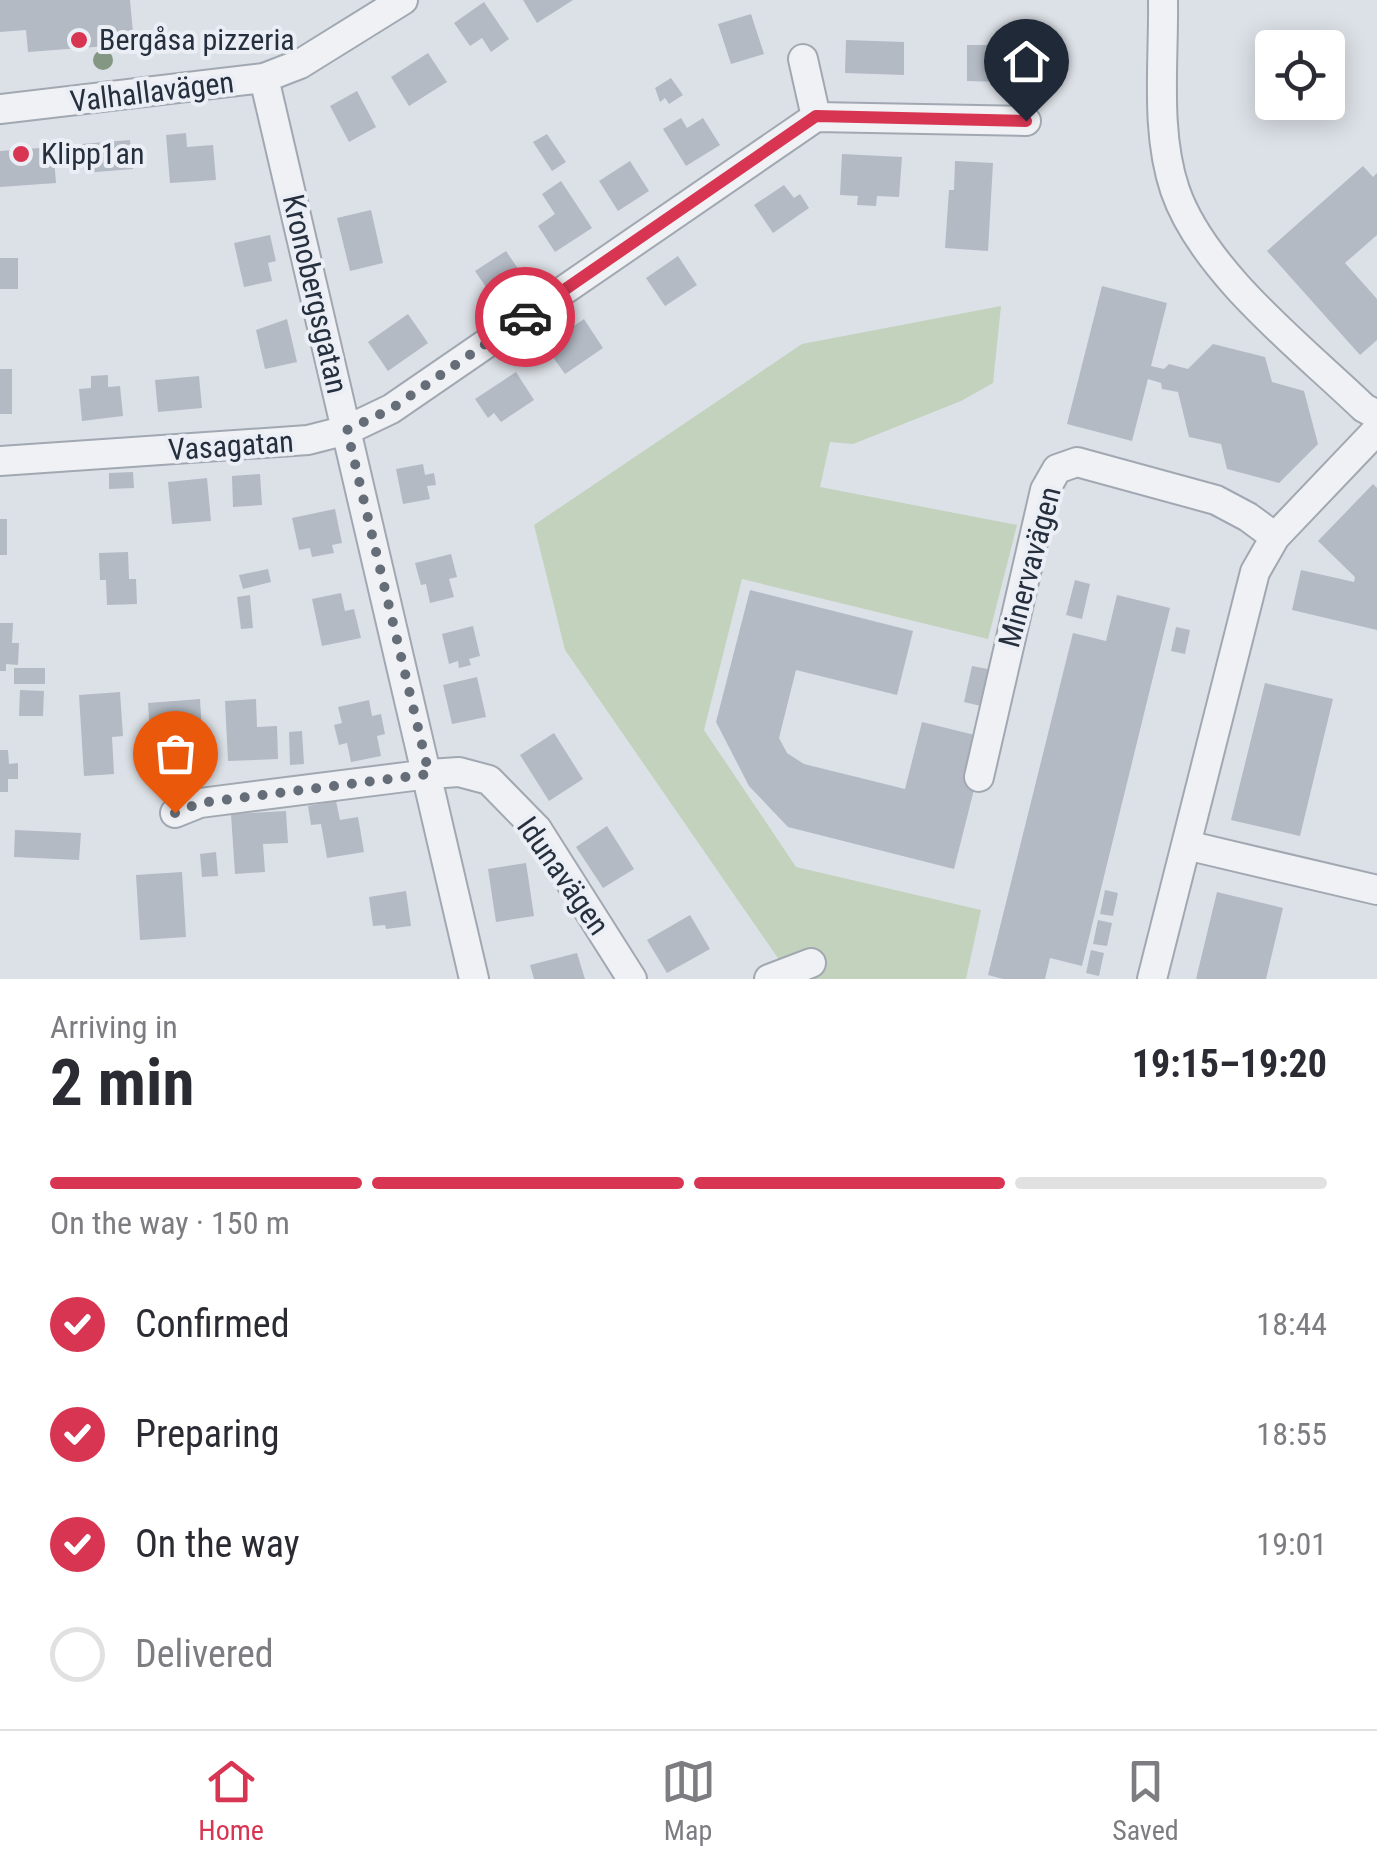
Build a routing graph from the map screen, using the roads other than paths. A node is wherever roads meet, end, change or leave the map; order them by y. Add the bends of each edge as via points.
1 (403, 0) edge
2 (1164, 0) edge
3 (803, 59) dead end
4 (264, 78) junction
5 (0, 109) edge
6 (816, 116) junction
7 (1026, 121) dead end
8 (1377, 415) edge
9 (347, 430) junction
10 (1377, 430) edge
11 (0, 461) edge
12 (1275, 538) junction
13 (429, 774) junction
14 (979, 777) dead end
15 (175, 813) dead end
16 (1186, 845) junction
17 (1377, 890) edge
18 (811, 962) dead end
19 (474, 979) edge
20 (632, 979) edge
21 (769, 979) edge
22 (1152, 979) edge

1 - 4 street, Valhallavägen via 300,64
2 - 8 street via 1164,132 1176,191 1207,252
3 - 6 street
4 - 5 street, Valhallavägen
4 - 9 street, Kronobergsgatan
6 - 7 street
6 - 9 street, Vasagatan via 391,409
9 - 11 street, Vasagatan via 308,440
9 - 13 street, Kronobergsgatan
10 - 12 street
12 - 14 street, Minervavägen via 1216,500 1077,462 1058,468 1045,490
12 - 16 street via 1255,572
13 - 15 street, Idunavägen via 200,803
13 - 19 street, Kronobergsgatan
13 - 20 street, Idunavägen via 460,772 489,780 537,830
16 - 17 street
16 - 22 street
18 - 21 street

